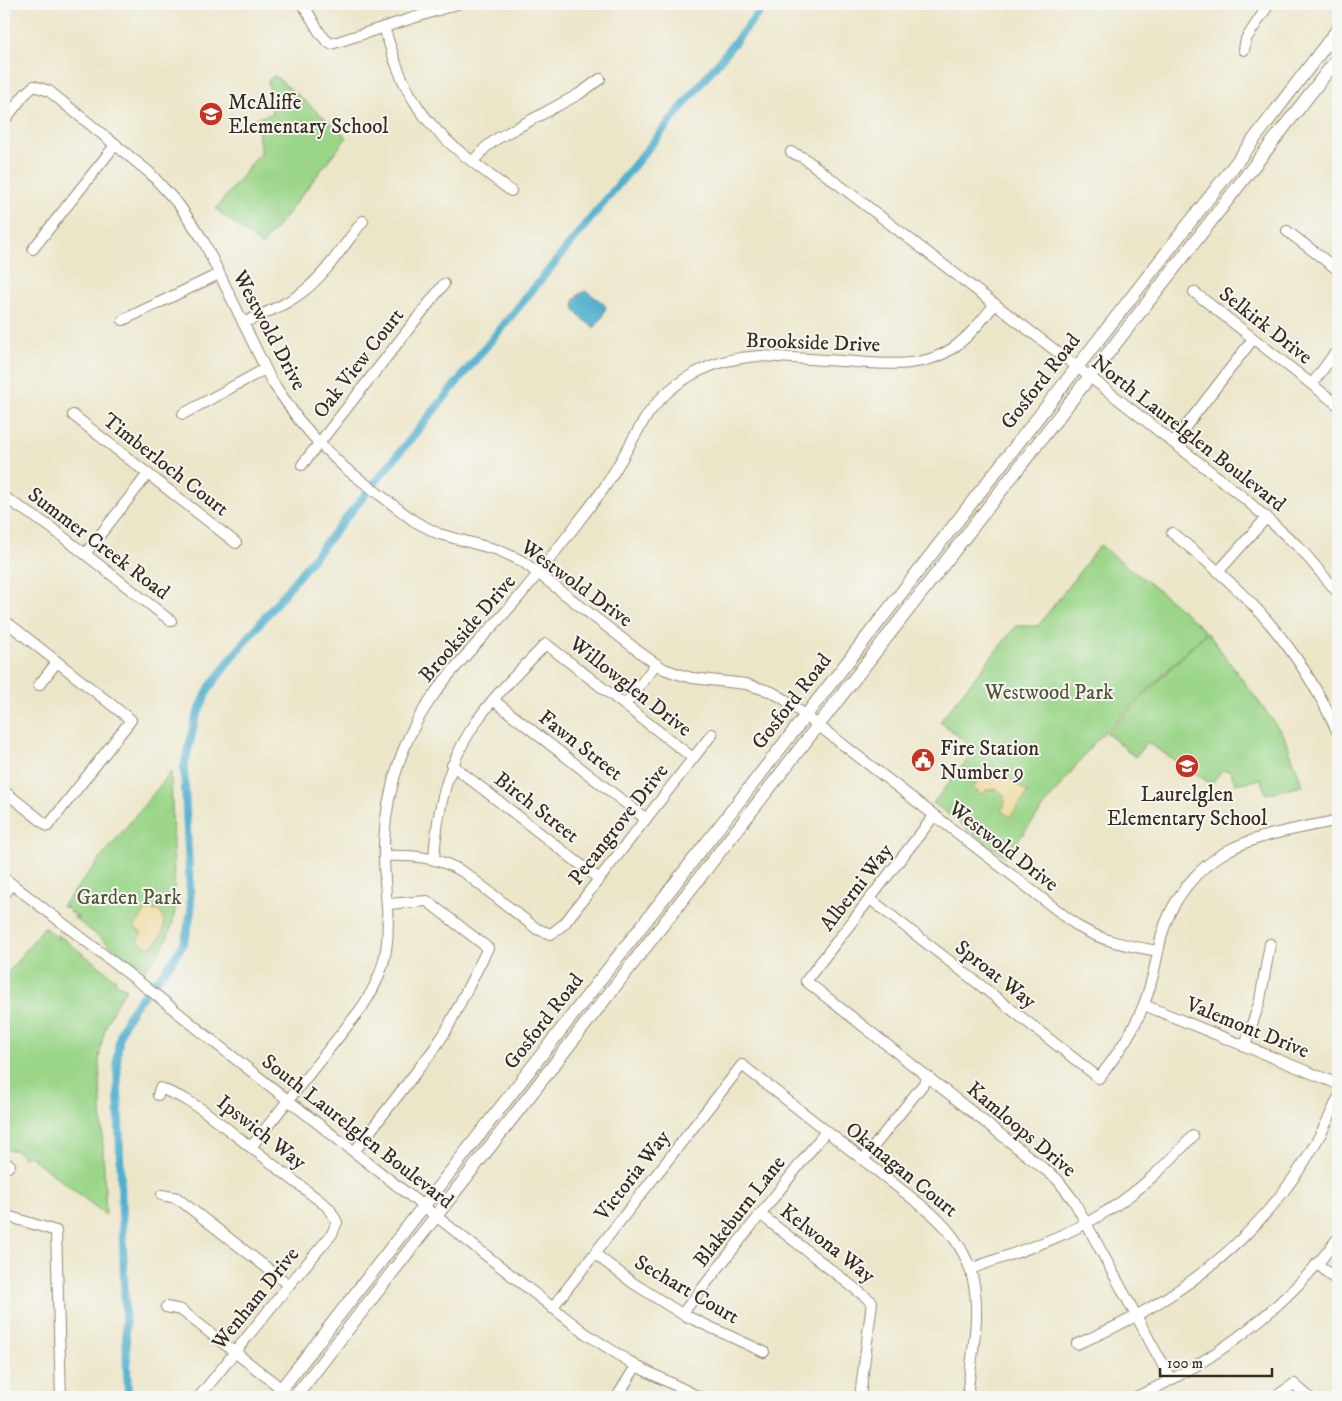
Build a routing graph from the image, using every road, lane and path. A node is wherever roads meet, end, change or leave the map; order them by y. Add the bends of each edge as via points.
1 (302, 4) edge
2 (457, 4) edge
3 (1254, 4) edge
4 (434, 7) edge
5 (1266, 7) edge
6 (384, 27) junction
7 (1338, 29) edge
8 (1244, 50) dead end
9 (1338, 58) edge
10 (600, 79) dead end
11 (4, 121) edge
12 (116, 144) junction
13 (791, 152) dead end
14 (473, 161) junction
15 (511, 191) dead end
16 (363, 221) dead end
17 (1288, 231) dead end
18 (33, 250) dead end
19 (1336, 264) edge
20 (219, 274) junction
21 (444, 284) dead end
22 (1194, 292) dead end
23 (995, 304) junction
24 (123, 320) dead end
25 (243, 323) junction
26 (1254, 339) junction
27 (1338, 349) edge
28 (1076, 367) junction
29 (266, 369) junction
30 (1090, 377) junction
31 (1312, 384) junction
32 (1338, 405) edge
33 (183, 414) dead end
34 (73, 415) dead end
35 (319, 443) junction
36 (1173, 443) junction
37 (302, 465) dead end
38 (148, 474) junction
39 (4, 496) edge
40 (1267, 517) junction
41 (1172, 533) dead end
42 (236, 542) dead end
43 (85, 554) junction
44 (1220, 571) junction
45 (538, 574) junction
46 (1338, 593) edge
47 (4, 620) edge
48 (171, 621) dead end
49 (57, 662) junction
50 (656, 664) junction
51 (39, 685) dead end
52 (493, 700) junction
53 (625, 705) junction
54 (806, 715) junction
55 (819, 725) junction
56 (1338, 733) edge
57 (712, 734) dead end
58 (693, 758) junction
59 (452, 765) junction
60 (4, 791) edge
61 (934, 816) junction
62 (646, 819) junction
63 (1338, 820) edge
64 (384, 856) junction
65 (434, 859) junction
66 (599, 879) junction
67 (8, 881) edge
68 (4, 895) edge
69 (870, 899) junction
70 (388, 904) junction
71 (1270, 944) dead end
72 (1158, 950) junction
73 (806, 981) joint
74 (1144, 1005) junction
75 (1245, 1046) junction
76 (742, 1065) joint
77 (929, 1077) junction
78 (1338, 1084) edge
79 (158, 1095) dead end
80 (1338, 1098) edge
81 (289, 1101) junction
82 (826, 1131) junction
83 (1193, 1136) dead end
84 (251, 1147) junction
85 (354, 1152) junction
86 (863, 1160) junction
87 (162, 1195) dead end
88 (424, 1206) junction
89 (760, 1214) junction
90 (4, 1215) edge
91 (437, 1216) junction
92 (337, 1222) joint
93 (1087, 1224) junction
94 (1338, 1238) edge
95 (594, 1254) junction
96 (1317, 1264) junction
97 (970, 1269) junction
98 (1338, 1282) edge
99 (289, 1285) junction
100 (166, 1306) dead end
101 (552, 1308) junction
102 (682, 1314) junction
103 (1137, 1317) junction
104 (1077, 1344) dead end
105 (764, 1352) dead end
106 (236, 1353) junction
107 (636, 1366) junction
108 (1171, 1380) junction
109 (278, 1393) edge
110 (61, 1397) edge
111 (199, 1397) edge
112 (295, 1397) edge
113 (617, 1397) edge
114 (699, 1397) edge
115 (860, 1397) edge
116 (970, 1397) edge
117 (1136, 1397) edge
118 (1275, 1397) edge
119 (1309, 1397) edge

1 - 6 street via 322,38 331,44
2 - 4 street
3 - 5 street
4 - 6 street
5 - 8 street via 1246,39
6 - 14 street via 413,101 435,129
7 - 28 main road, Gosford Road
9 - 30 main road, Gosford Road
10 - 14 street via 498,138
11 - 12 street, Westwold Drive via 25,94 34,86 41,87
12 - 18 street
12 - 20 street, Westwold Drive via 150,173 179,205 203,240
13 - 23 street, North Laurelglen Boulevard via 804,158
14 - 15 street
16 - 25 street via 306,290
17 - 19 street
20 - 24 street
20 - 25 street, Westwold Drive
21 - 35 street, Oak View Court
22 - 26 street, Selkirk Drive
23 - 28 street, North Laurelglen Boulevard
23 - 45 street, Brookside Drive via 975,329 952,349 925,361 896,364 761,356 716,363 688,376 651,410 602,491
25 - 29 street, Westwold Drive
26 - 31 street, Selkirk Drive
26 - 36 street
27 - 31 street
28 - 30 street, North Laurelglen Boulevard
28 - 54 main road, Gosford Road
29 - 33 street
29 - 35 street, Westwold Drive via 284,400
30 - 36 street, North Laurelglen Boulevard
30 - 55 main road, Gosford Road
31 - 32 street, Selkirk Drive
34 - 38 street, Timberloch Court
35 - 37 street, Oak View Court
35 - 45 street, Westwold Drive via 414,521 428,529 509,555
36 - 40 street, North Laurelglen Boulevard
38 - 42 street, Timberloch Court
38 - 43 street
39 - 43 street, Summer Creek Road
40 - 44 street
40 - 46 street, North Laurelglen Boulevard via 1300,548
41 - 44 street
43 - 48 street, Summer Creek Road
44 - 56 street via 1259,610 1294,654 1320,695
45 - 50 street, Westwold Drive
45 - 64 street, Brookside Drive via 450,672 413,727 390,795
47 - 49 street
49 - 51 street
49 - 60 street via 131,720 48,826
50 - 53 street
50 - 54 street, Westwold Drive via 692,678 758,687 784,699
52 - 53 street, Willowglen Drive via 546,644
52 - 59 street via 468,734
52 - 62 street, Fawn Street
53 - 58 street, Willowglen Drive
54 - 55 street, Westwold Drive
54 - 88 main road, Gosford Road
55 - 61 street, Westwold Drive
55 - 91 main road, Gosford Road
57 - 58 street, Pecangrove Drive
58 - 62 street, Pecangrove Drive
59 - 65 street via 441,801
59 - 66 street, Birch Street
61 - 69 street, Alberni Way
61 - 72 street, Westwold Drive via 1079,927 1107,941
62 - 66 street, Pecangrove Drive
63 - 72 street via 1256,839 1215,859 1180,895 1166,921
64 - 65 street
64 - 70 street, Brookside Drive
65 - 66 street, Pecangrove Drive via 465,873 536,929 551,934 564,924
67 - 68 street
67 - 81 street, South Laurelglen Boulevard
69 - 73 street, Alberni Way
69 - 74 street, Sproat Way via 1099,1078 1125,1042
70 - 81 street, Brookside Drive via 388,940 374,988
70 - 85 street via 427,900 488,948 446,1031
71 - 75 street via 1260,1000
72 - 74 street
73 - 77 street, Kamloops Drive
74 - 75 street, Valemont Drive
75 - 78 street, Valemont Drive
76 - 82 street, Okanagan Court
76 - 95 street, Victoria Way
77 - 86 street
77 - 93 street, Kamloops Drive via 1047,1170 1066,1190
79 - 84 street, Ipswich Way via 160,1088 185,1099
80 - 103 street via 1305,1161 1282,1194 1250,1230 1191,1283
81 - 84 street, Brookside Drive
81 - 85 street, South Laurelglen Boulevard
82 - 86 street, Okanagan Court
82 - 89 street, Blakeburn Lane
83 - 93 street via 1147,1182
84 - 92 street, Ipswich Way via 329,1208
85 - 88 street, South Laurelglen Boulevard
86 - 97 street, Okanagan Court via 940,1221 959,1244
87 - 99 street via 177,1198
88 - 91 street, South Laurelglen Boulevard
88 - 109 main road, Gosford Road
89 - 102 street, Blakeburn Lane
89 - 115 street, Kelwona Way via 872,1302
90 - 110 street via 56,1231
91 - 101 street, South Laurelglen Boulevard
91 - 112 main road, Gosford Road
92 - 99 street, Wenham Drive via 332,1234
93 - 97 street
93 - 103 street, Kamloops Drive
94 - 96 street
95 - 101 street, Victoria Way
95 - 102 street, Sechart Court via 632,1283
96 - 98 street
96 - 108 street via 1255,1324 1203,1362
97 - 116 street, Okanagan Court via 977,1298 968,1388
99 - 106 street, Wenham Drive
100 - 106 street via 181,1310
101 - 107 street, South Laurelglen Boulevard
102 - 105 street, Sechart Court
103 - 104 street
103 - 108 street, Kamloops Drive
106 - 109 street
106 - 111 street, Wenham Drive
107 - 113 street
107 - 114 street, South Laurelglen Boulevard
108 - 117 street
118 - 119 street via 1294,1384

